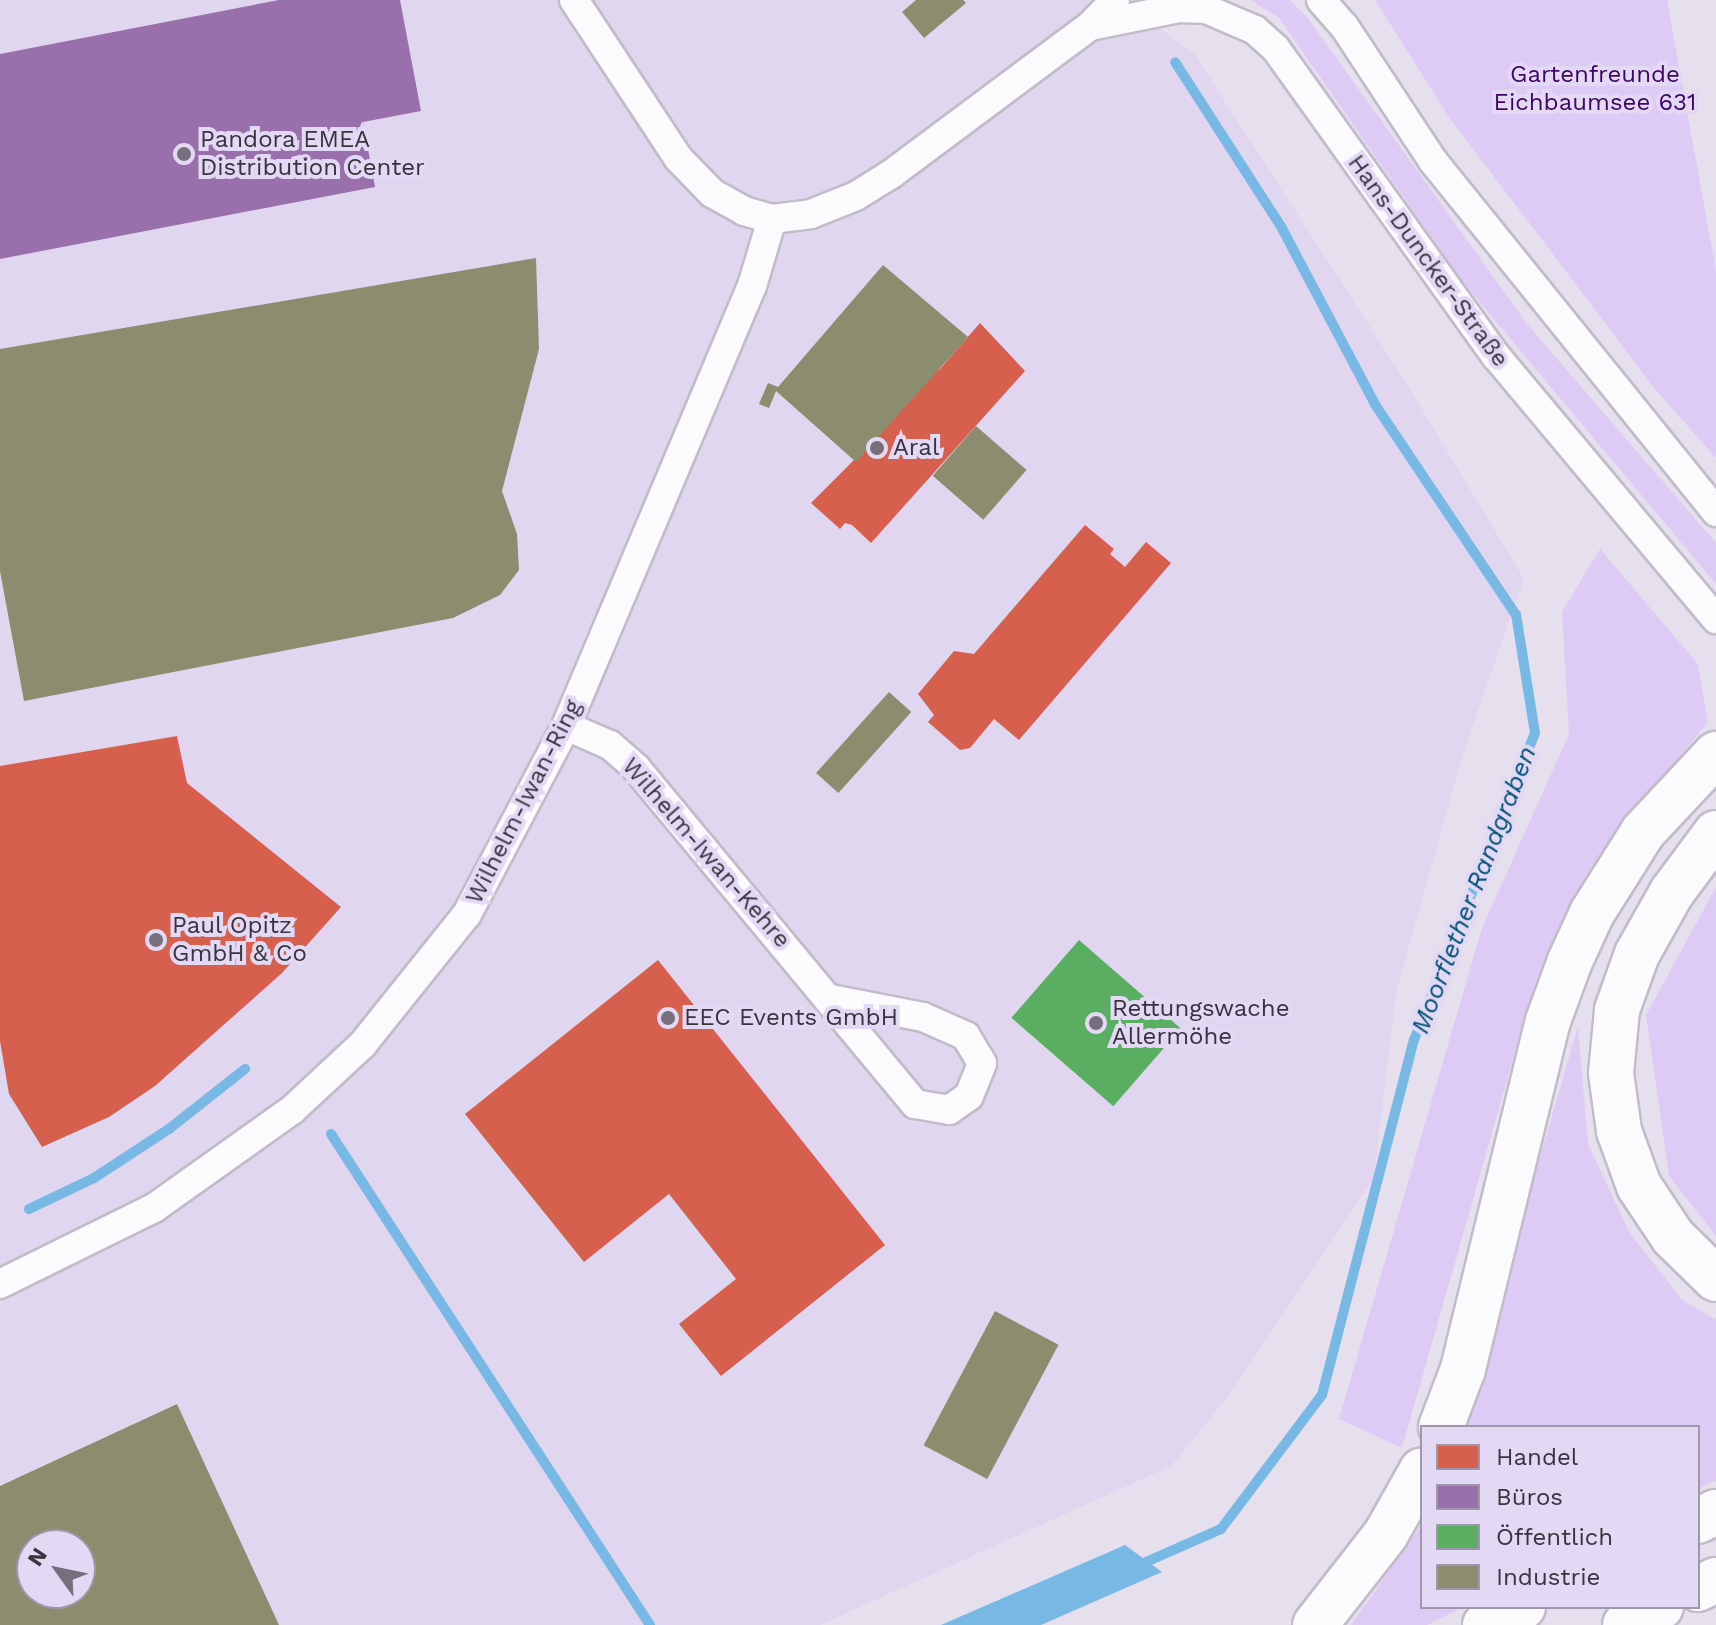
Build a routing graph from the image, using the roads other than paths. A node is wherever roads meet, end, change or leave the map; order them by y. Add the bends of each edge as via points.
1 (574, 0) edge
2 (1115, 0) edge
3 (1321, 0) edge
4 (1090, 26) junction
5 (772, 219) junction
6 (1716, 512) edge
7 (1716, 619) edge
8 (566, 726) junction
9 (1716, 754) edge
10 (1712, 843) edge
11 (831, 999) junction
12 (1716, 1279) edge
13 (0, 1284) edge
14 (1442, 1425) edge
15 (1420, 1474) edge
16 (1519, 1609) edge
17 (1657, 1609) edge
18 (1315, 1625) edge
19 (1485, 1625) edge
20 (1625, 1625) edge

1 - 5 street, Hans-Duncker-Straße via 678,158 712,193
2 - 4 street, Hans-Duncker-Straße
3 - 6 street via 1442,173
4 - 5 street, Hans-Duncker-Straße via 856,196 811,214
4 - 7 street, Hans-Duncker-Straße via 1179,8 1206,9 1255,30 1276,49 1385,208 1496,356
5 - 8 street, Wilhelm-Iwan-Ring via 752,286
8 - 11 street, Wilhelm-Iwan-Kehre via 610,745 636,768
8 - 13 street, Wilhelm-Iwan-Ring via 467,914 412,989 345,1062 292,1110 154,1208
9 - 14 highway via 1643,832 1592,913 1570,961 1545,1034 1463,1369
10 - 12 highway via 1672,892 1637,954 1617,1010 1611,1073 1619,1131 1639,1186 1673,1237
11 - 11 street, Wilhelm-Iwan-Kehre via 915,1104 949,1110 976,1086 982,1063 977,1049 953,1028
15 - 18 highway via 1386,1534
16 - 19 highway
17 - 20 highway

